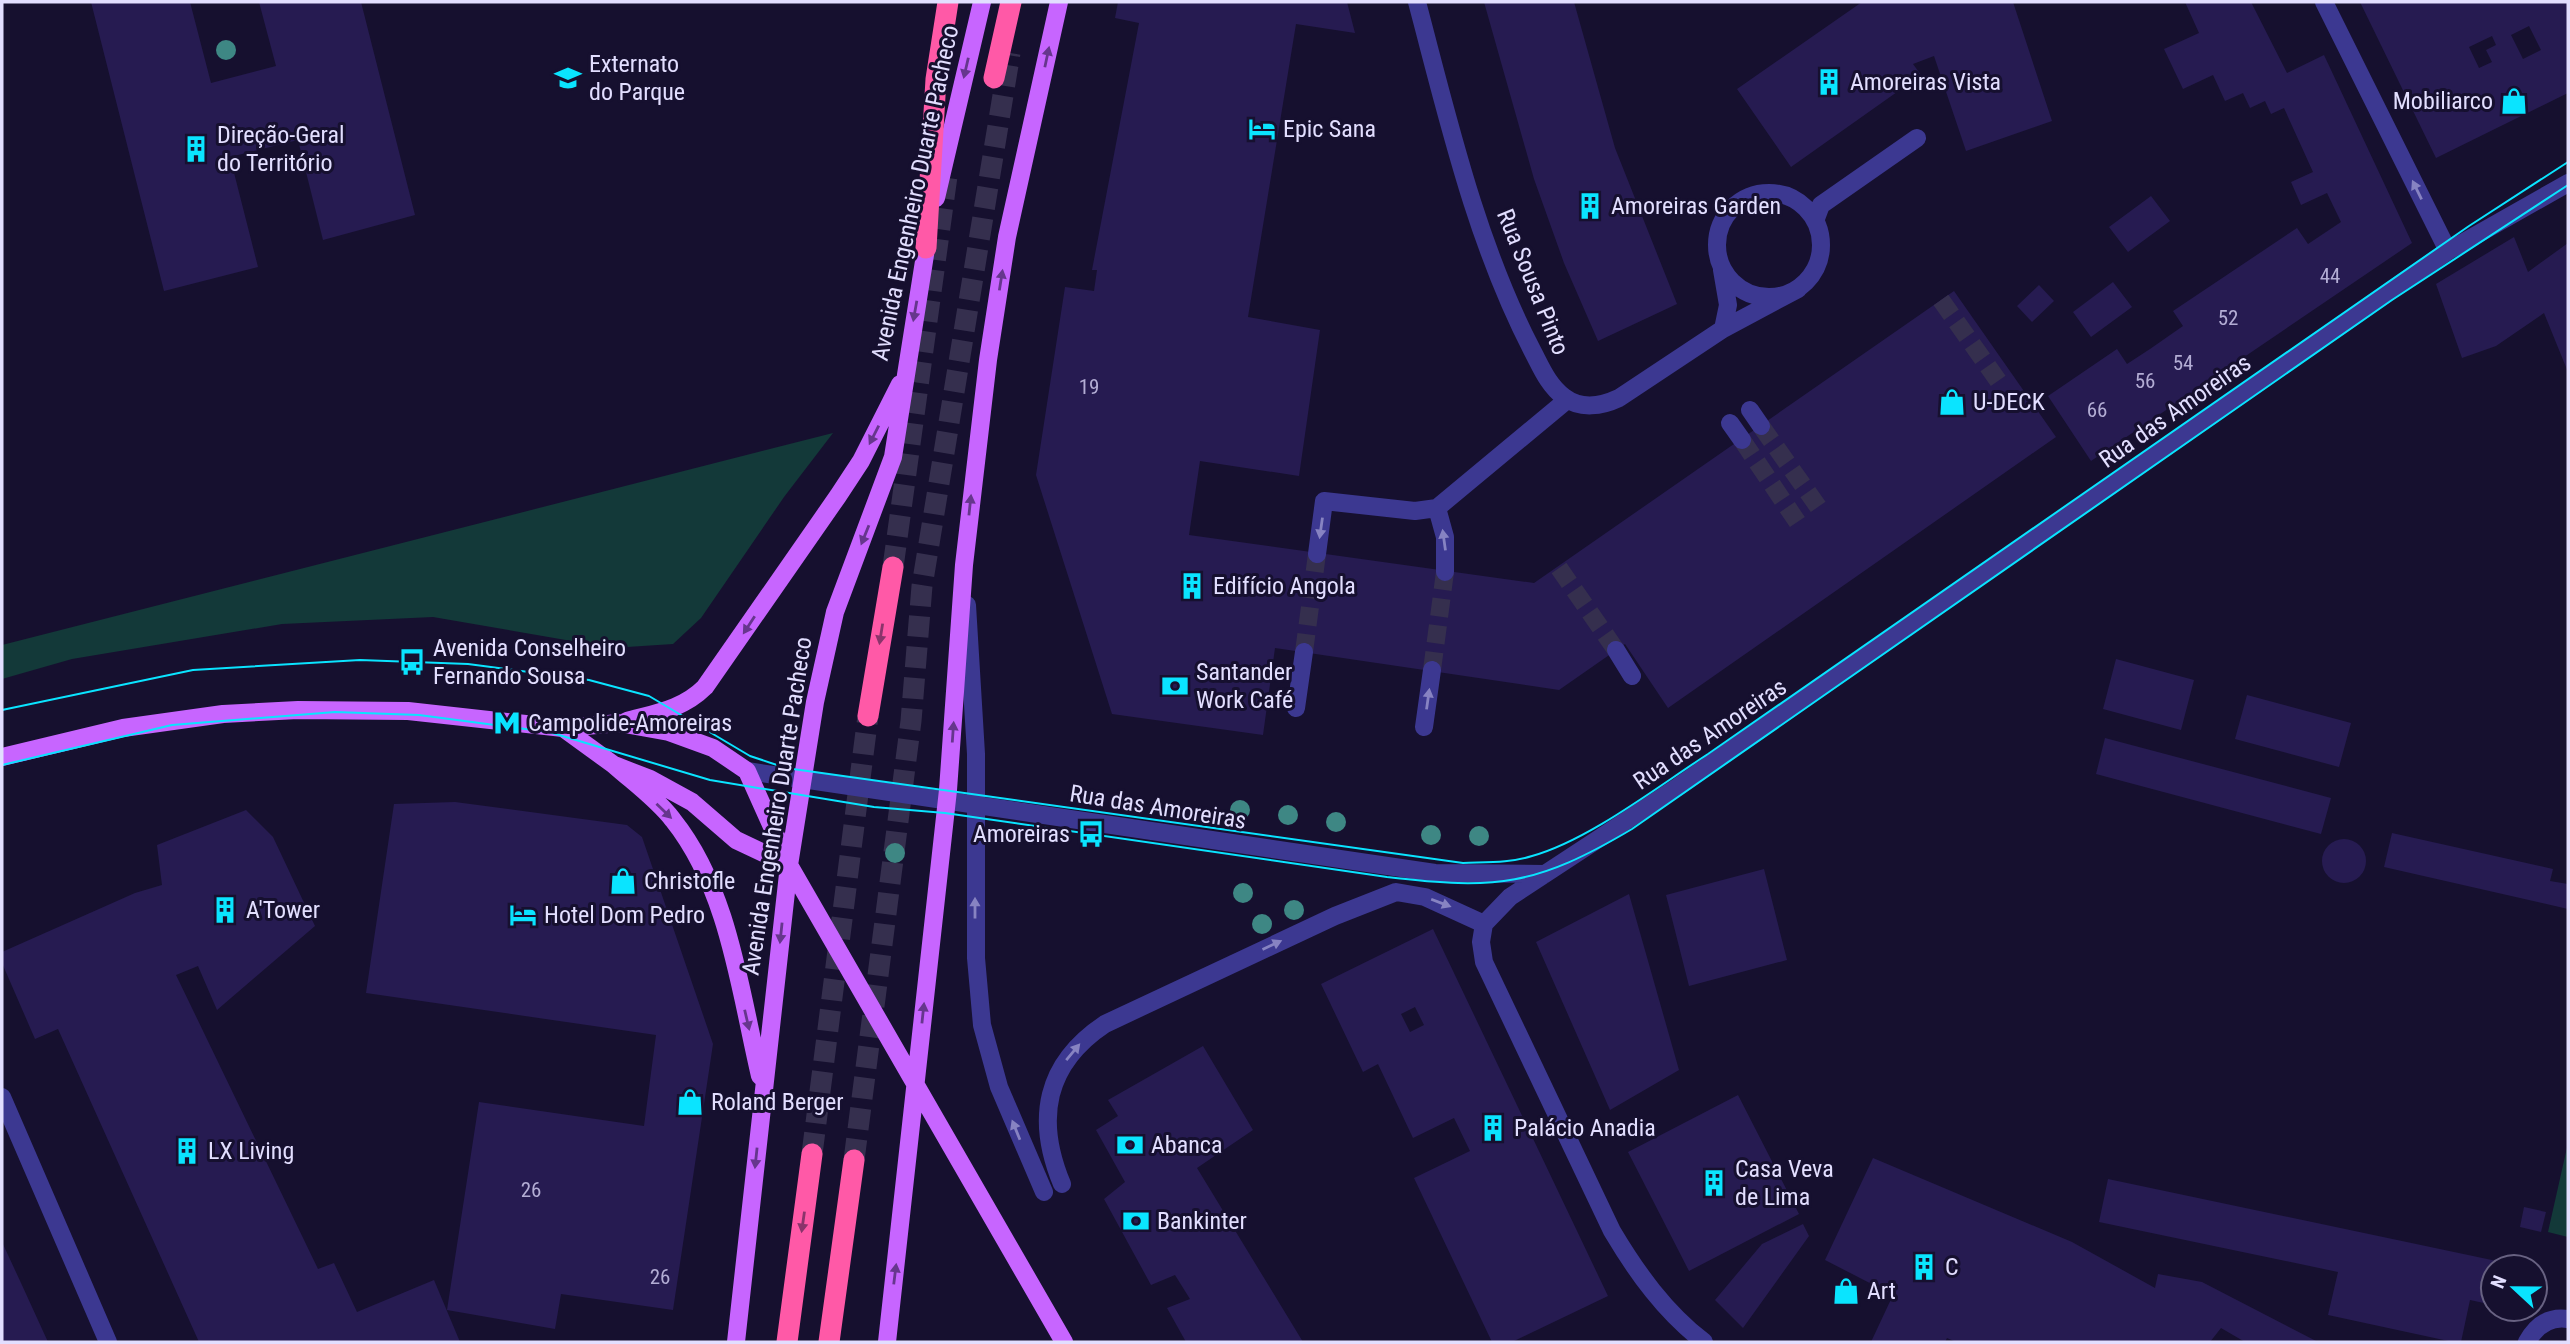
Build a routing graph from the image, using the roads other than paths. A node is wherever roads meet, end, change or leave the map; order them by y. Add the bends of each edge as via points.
1 (948, 2) edge
2 (982, 2) edge
3 (1011, 2) edge
4 (1059, 2) edge
5 (1417, 2) edge
6 (2324, 2) edge
7 (994, 78) dead end
8 (1917, 138) dead end
9 (2568, 183) edge
10 (1815, 221) junction
11 (926, 248) junction
12 (2448, 251) junction
13 (1720, 265) junction
14 (1798, 289) junction
15 (1723, 328) junction
16 (905, 375) junction
17 (1567, 400) junction
18 (1750, 410) dead end
19 (1730, 423) dead end
20 (1761, 426) tunnel mouth
21 (1742, 440) tunnel mouth
22 (1437, 508) junction
23 (1317, 554) tunnel mouth
24 (964, 565) junction
25 (892, 566) tunnel mouth
26 (1445, 572) tunnel mouth
27 (1616, 650) tunnel mouth
28 (1304, 652) tunnel mouth
29 (1432, 670) tunnel mouth
30 (1632, 676) dead end
31 (1296, 708) dead end
32 (868, 716) tunnel mouth
33 (619, 723) junction
34 (1424, 727) dead end
35 (563, 728) junction
36 (2, 757) edge
37 (614, 765) junction
38 (747, 771) junction
39 (802, 781) junction
40 (947, 800) junction
41 (976, 803) junction
42 (789, 865) junction
43 (1545, 874) junction
44 (1484, 924) junction
45 (916, 1081) junction
46 (764, 1090) junction
47 (2, 1097) edge
48 (813, 1154) tunnel mouth
49 (854, 1160) tunnel mouth
50 (1062, 1184) dead end
51 (1044, 1192) dead end
52 (2568, 1318) edge
53 (108, 1342) edge
54 (736, 1342) edge
55 (787, 1342) edge
56 (829, 1342) edge
57 (887, 1342) edge
58 (1064, 1342) edge
59 (1703, 1342) edge
60 (2527, 1342) edge

1 - 11 highway via 936,79
2 -> 11 main road, Avenida Engenheiro Duarte Pacheco
3 - 7 highway
24 -> 4 main road via 1007,237
5 - 17 street, Rua Sousa Pinto via 1486,239 1519,325 1548,381
12 -> 6 street
8 - 10 street via 1821,205
9 - 12 street, Rua das Amoreiras
10 - 13 street via 1790,197 1773,193 1747,198 1727,214 1719,229 1716,248
10 - 14 street via 1821,239 1820,258
11 -> 16 main road, Avenida Engenheiro Duarte Pacheco
12 - 43 street, Rua das Amoreiras via 1679,786
13 - 14 street via 1730,281 1762,298
13 - 15 street via 1728,305
14 - 15 street
15 - 17 street via 1619,398 1601,406
16 -> 33 main road via 861,461 705,687 673,709
16 -> 39 main road, Avenida Engenheiro Duarte Pacheco via 892,457 832,622
17 - 22 street
18 - 20 street
19 - 21 street
22 -> 23 street via 1415,511 1324,501
26 -> 22 street via 1445,537
40 -> 24 main road
24 - 41 street
25 -> 32 highway
27 - 30 street
28 - 31 street
34 -> 29 street
33 - 35 main road
33 - 38 main road via 713,748
35 - 36 main road via 408,711 298,710 223,714 123,729
35 - 37 main road
37 - 42 main road via 692,802 736,840
37 -> 46 main road via 672,818 699,859 725,928
38 - 39 street, Rua das Amoreiras
38 - 42 main road
39 - 40 street, Rua das Amoreiras
39 - 42 main road, Avenida Engenheiro Duarte Pacheco
40 - 41 street, Rua das Amoreiras
45 -> 40 main road
41 - 43 street, Rua das Amoreiras via 1436,873
51 -> 41 street via 999,1087 982,1025 976,958
42 - 45 main road
42 -> 46 main road, Avenida Engenheiro Duarte Pacheco
43 - 44 street via 1510,897
50 -> 44 street via 1048,1144 1047,1108 1066,1059 1105,1024 1396,892 1425,897
44 - 59 street via 1484,962 1612,1231 1662,1304
57 -> 45 main road
45 - 58 main road
46 -> 54 main road, Avenida Engenheiro Duarte Pacheco
47 - 53 street
48 -> 55 highway
49 - 56 highway
52 - 60 street via 2549,1319

